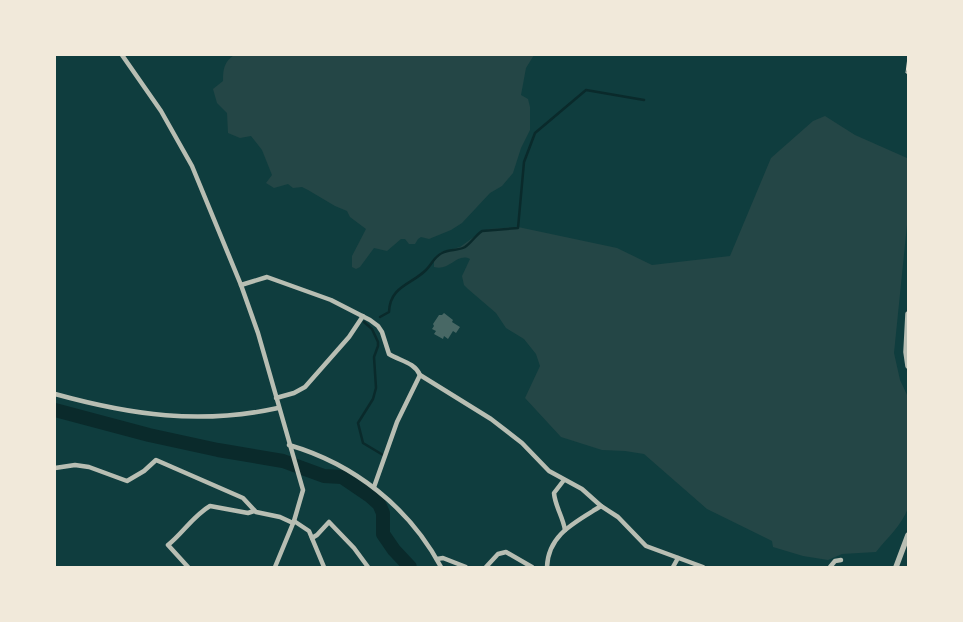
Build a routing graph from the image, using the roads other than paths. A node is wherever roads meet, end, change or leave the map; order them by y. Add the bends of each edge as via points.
1 (122, 55) edge
2 (241, 284) junction
3 (908, 314) edge
4 (363, 316) junction
5 (908, 366) edge
6 (420, 374) junction
7 (55, 394) edge
8 (276, 398) junction
9 (278, 408) junction
10 (289, 444) junction
11 (55, 468) edge
12 (564, 480) junction
13 (374, 487) junction
14 (601, 506) junction
15 (254, 511) junction
16 (293, 522) junction
17 (565, 530) junction
18 (908, 536) edge
19 (312, 538) junction
20 (436, 558) junction
21 (678, 558) junction
22 (841, 560) dead end
23 (188, 567) edge
24 (275, 567) edge
25 (324, 567) edge
26 (368, 567) edge
27 (441, 567) edge
28 (466, 567) edge
29 (486, 567) edge
30 (532, 567) edge
31 (547, 567) edge
32 (673, 567) edge
33 (703, 567) edge
34 (830, 567) edge
35 (896, 567) edge

1 - 2 street via 161,111 192,166
2 - 4 street via 267,277 331,300
2 - 8 street
3 - 5 street
4 - 6 street via 378,326 389,354 412,364
4 - 8 street via 305,387
6 - 12 street via 491,419 522,443 549,471
6 - 13 street via 397,422
7 - 9 street via 155,416 225,417
8 - 9 street
9 - 10 street
10 - 13 street via 326,458
10 - 16 street via 302,484 302,496
11 - 15 street via 89,467 127,480 156,460 243,498
12 - 14 street via 582,489
12 - 17 street via 554,493 554,499
13 - 20 street via 405,514
14 - 17 street
14 - 21 street via 618,517 646,546
15 - 16 street
15 - 23 street via 248,514 210,506 196,515 168,545
16 - 19 street via 304,526
16 - 24 street
17 - 31 street via 552,545
18 - 35 street
19 - 25 street
19 - 26 street via 329,522
20 - 27 street
20 - 28 street
21 - 32 street
21 - 33 street
22 - 34 street
29 - 30 street via 498,554 506,552

